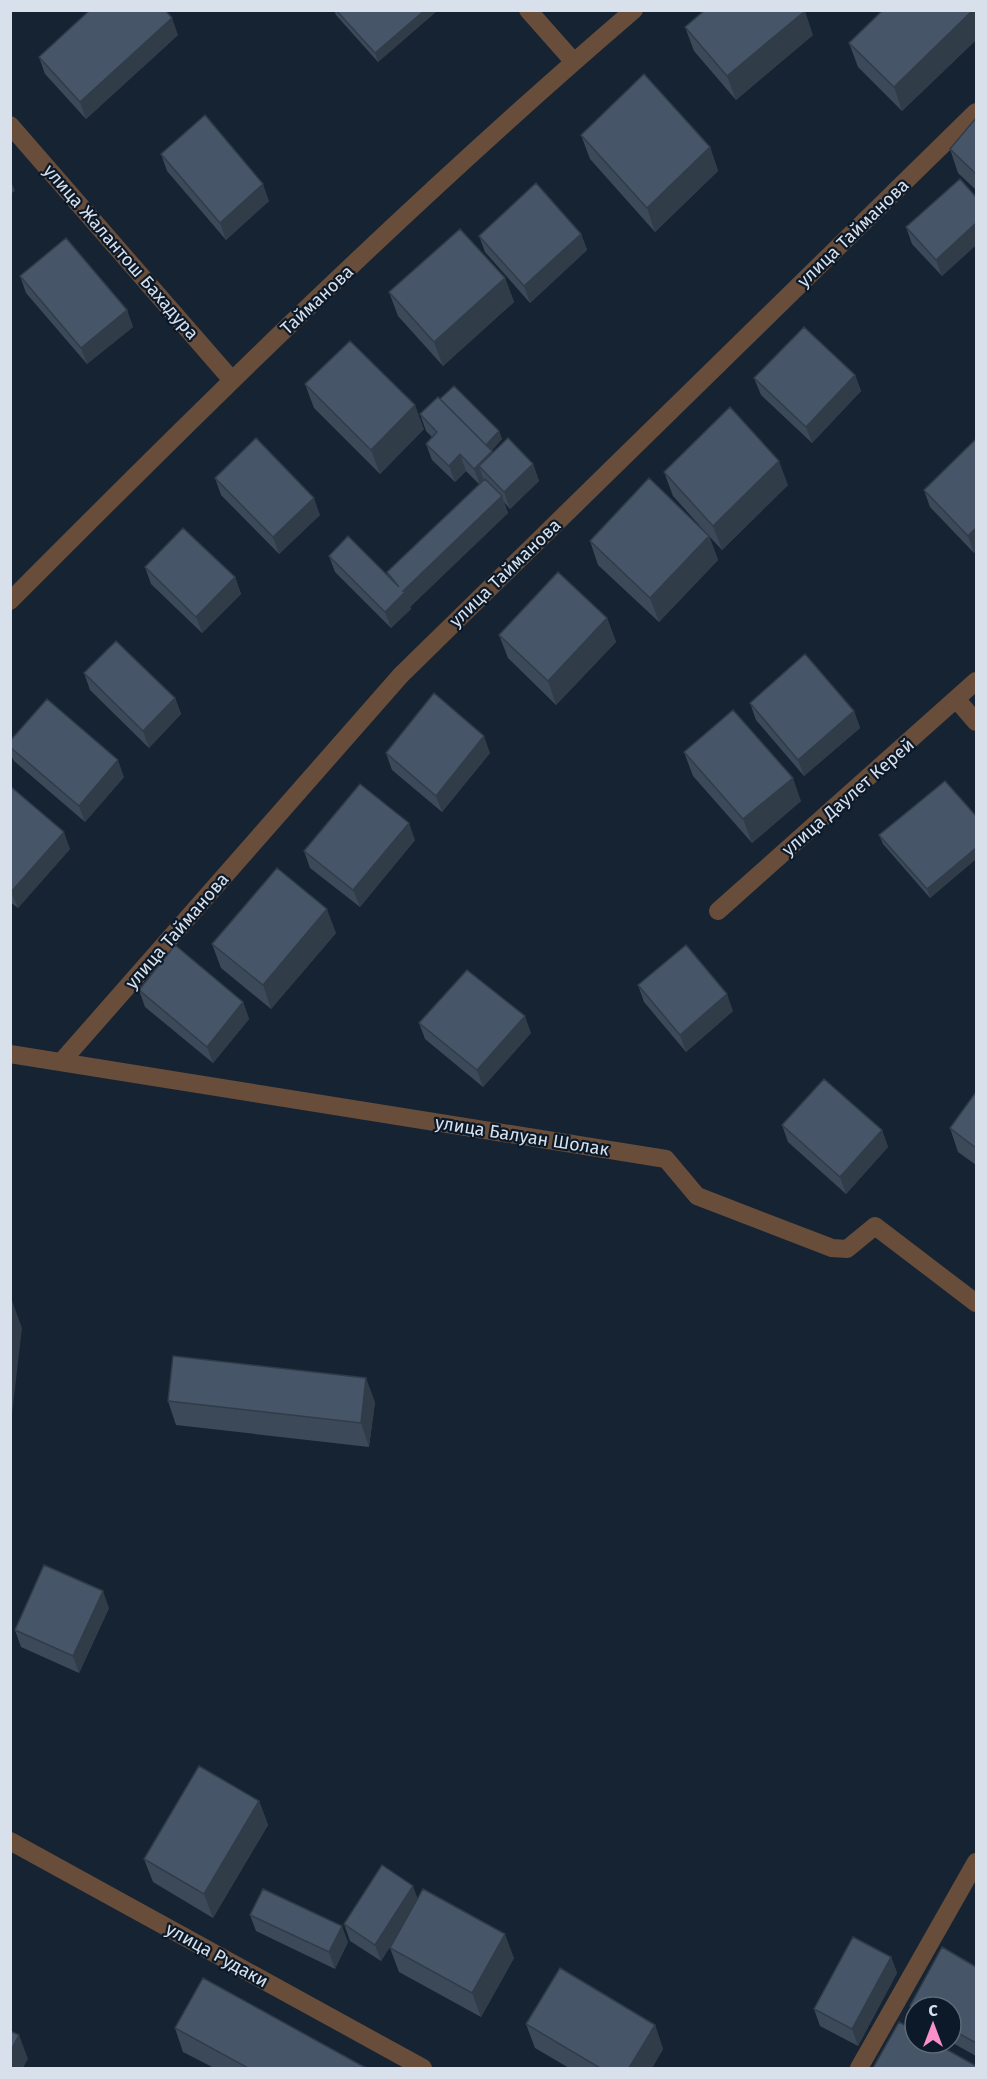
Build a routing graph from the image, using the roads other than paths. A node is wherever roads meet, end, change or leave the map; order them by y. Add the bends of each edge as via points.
1 (528, 10) edge
2 (634, 10) edge
3 (574, 62) junction
4 (976, 112) edge
5 (10, 125) edge
6 (231, 379) junction
7 (10, 601) edge
8 (976, 681) edge
9 (957, 700) junction
10 (976, 722) edge
11 (718, 911) dead end
12 (10, 1054) edge
13 (62, 1061) junction
14 (976, 1303) edge
15 (10, 1841) edge
16 (976, 1862) edge
17 (423, 2068) edge
18 (859, 2068) edge

1 - 3 street
2 - 3 street, Тайманова
3 - 6 street, Тайманова
4 - 13 street, улица Тайманова via 401,675
5 - 6 street, улица Жалантош Бахадура
6 - 7 street, Тайманова
8 - 9 street, улица Даулет Керей
9 - 10 street
9 - 11 street, улица Даулет Керей
12 - 13 street, улица Балуан Шолак
13 - 14 street, улица Балуан Шолак via 666,1159 697,1196 831,1248 847,1249 875,1226
15 - 17 street, улица Рудаки
16 - 18 street

